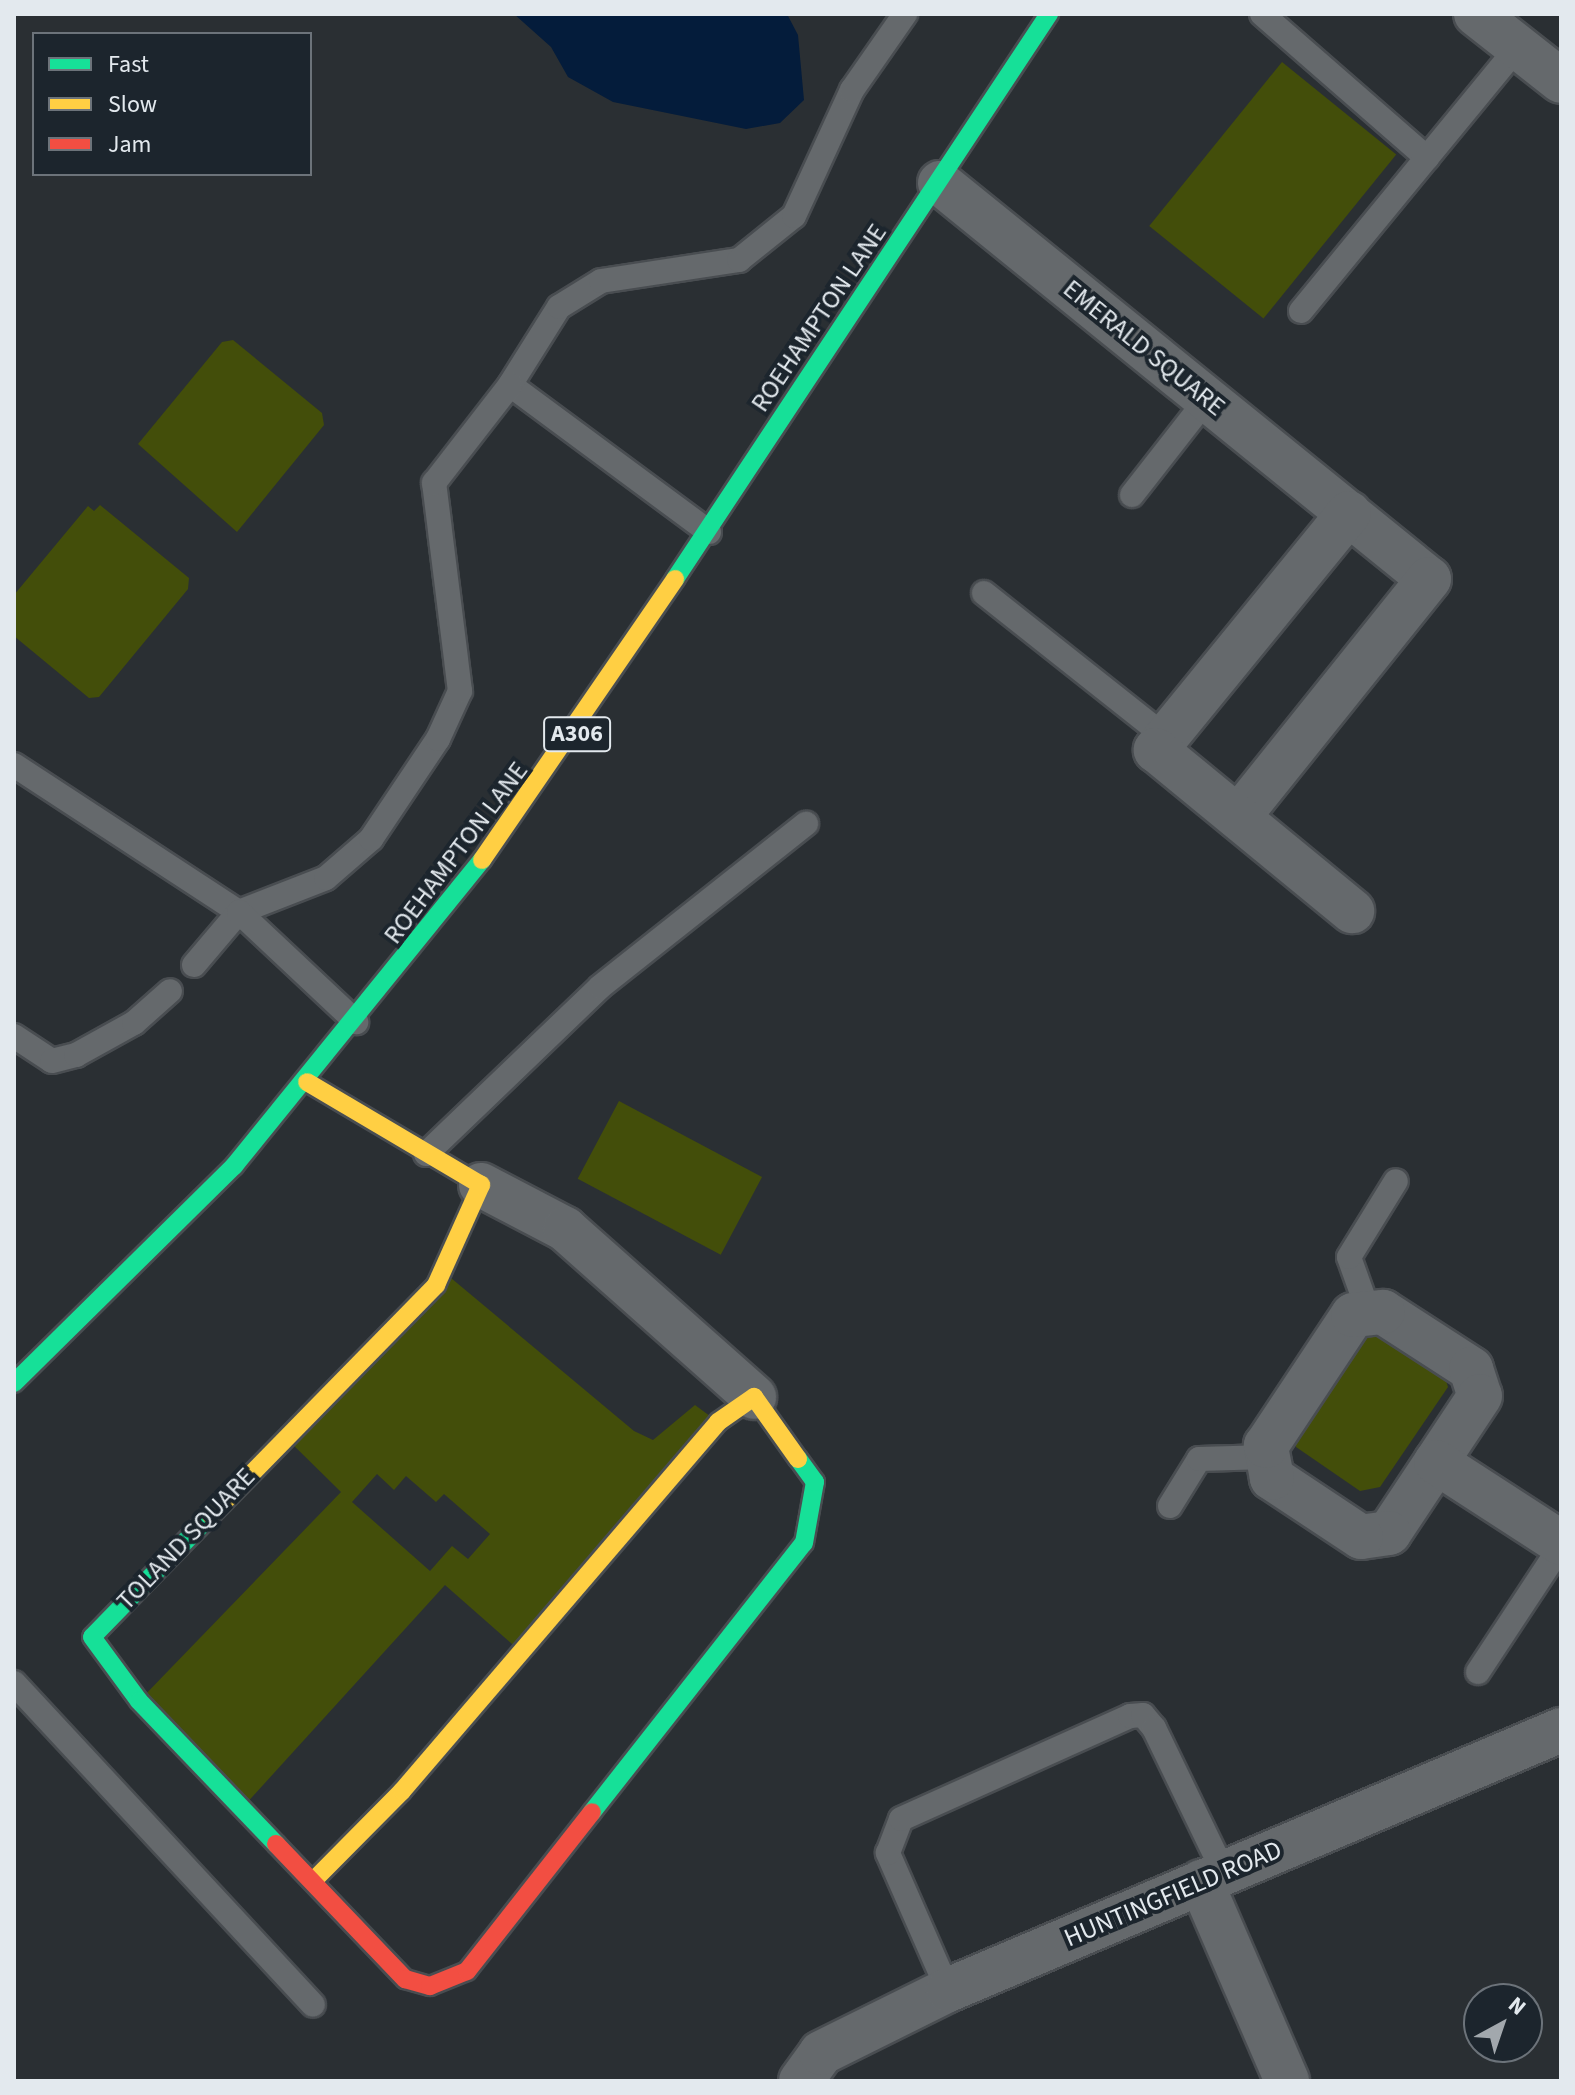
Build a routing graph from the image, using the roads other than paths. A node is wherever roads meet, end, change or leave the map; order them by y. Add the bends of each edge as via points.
1 (905, 14) edge
2 (1049, 14) edge
3 (1262, 14) edge
4 (1476, 14) edge
5 (1518, 47) junction
6 (1561, 81) edge
7 (1427, 158) junction
8 (940, 183) junction
9 (1301, 311) dead end
10 (510, 385) junction
11 (1207, 399) junction
12 (1132, 495) dead end
13 (1349, 513) junction
14 (709, 532) junction
15 (984, 593) dead end
16 (1166, 737) junction
17 (14, 765) edge
18 (1238, 817) junction
19 (806, 824) dead end
20 (1352, 911) dead end
21 (239, 912) junction
22 (194, 965) dead end
23 (170, 991) dead end
24 (356, 1022) junction
25 (14, 1036) edge
26 (307, 1082) junction
27 (426, 1154) junction
28 (1396, 1181) dead end
29 (481, 1185) junction
30 (1369, 1313) junction
31 (14, 1383) edge
32 (754, 1397) junction
33 (1268, 1457) junction
34 (1436, 1462) junction
35 (1170, 1506) dead end
36 (1561, 1545) edge
37 (1478, 1672) dead end
38 (14, 1683) edge
39 (1561, 1730) edge
40 (1212, 1876) junction
41 (315, 1879) junction
42 (948, 1990) junction
43 (313, 2005) dead end
44 (801, 2081) edge
45 (1287, 2081) edge

1 - 10 lane via 832,128 794,216 739,260 591,288 559,307
2 - 8 main road, ROEHAMPTON LANE / A306
3 - 7 lane
4 - 5 street
5 - 6 street
5 - 7 lane
7 - 9 lane
8 - 11 street, EMERALD SQUARE
8 - 14 main road, ROEHAMPTON LANE / A306
10 - 14 lane
10 - 21 lane via 434,483 460,691 438,739 371,839 326,878
11 - 12 lane
11 - 13 street, EMERALD SQUARE
13 - 16 street
13 - 18 street, EMERALD SQUARE via 1429,579
14 - 24 main road, ROEHAMPTON LANE / A306 via 579,733
15 - 16 lane
16 - 18 street via 1156,750
17 - 21 lane
18 - 20 street
19 - 27 lane via 600,987
21 - 22 lane
21 - 24 lane
23 - 25 lane via 134,1023 76,1055 52,1061
24 - 26 main road, ROEHAMPTON LANE / A306
26 - 27 main road, TOLAND SQUARE
26 - 31 main road, ROEHAMPTON LANE / A306 via 155,1249
27 - 29 main road, TOLAND SQUARE
28 - 30 lane via 1349,1257
29 - 32 street, TOLAND SQUARE via 565,1229
29 - 41 main road, TOLAND SQUARE via 436,1285 92,1637 139,1701
30 - 33 street via 1353,1315 1266,1446
30 - 34 street via 1383,1312 1471,1369 1480,1396
32 - 41 main road via 718,1422 402,1791
32 - 41 main road, TOLAND SQUARE via 815,1482 804,1543 467,1971 430,1986 405,1979
33 - 34 street via 1272,1478 1361,1537 1389,1533
33 - 35 lane via 1199,1459
34 - 36 street
36 - 37 lane
38 - 43 lane
39 - 40 street, HUNTINGFIELD ROAD
40 - 42 street, HUNTINGFIELD ROAD
40 - 42 lane via 1154,1728 1143,1715 1130,1716 901,1819 888,1853
40 - 45 street
42 - 44 street, HUNTINGFIELD ROAD via 821,2053

